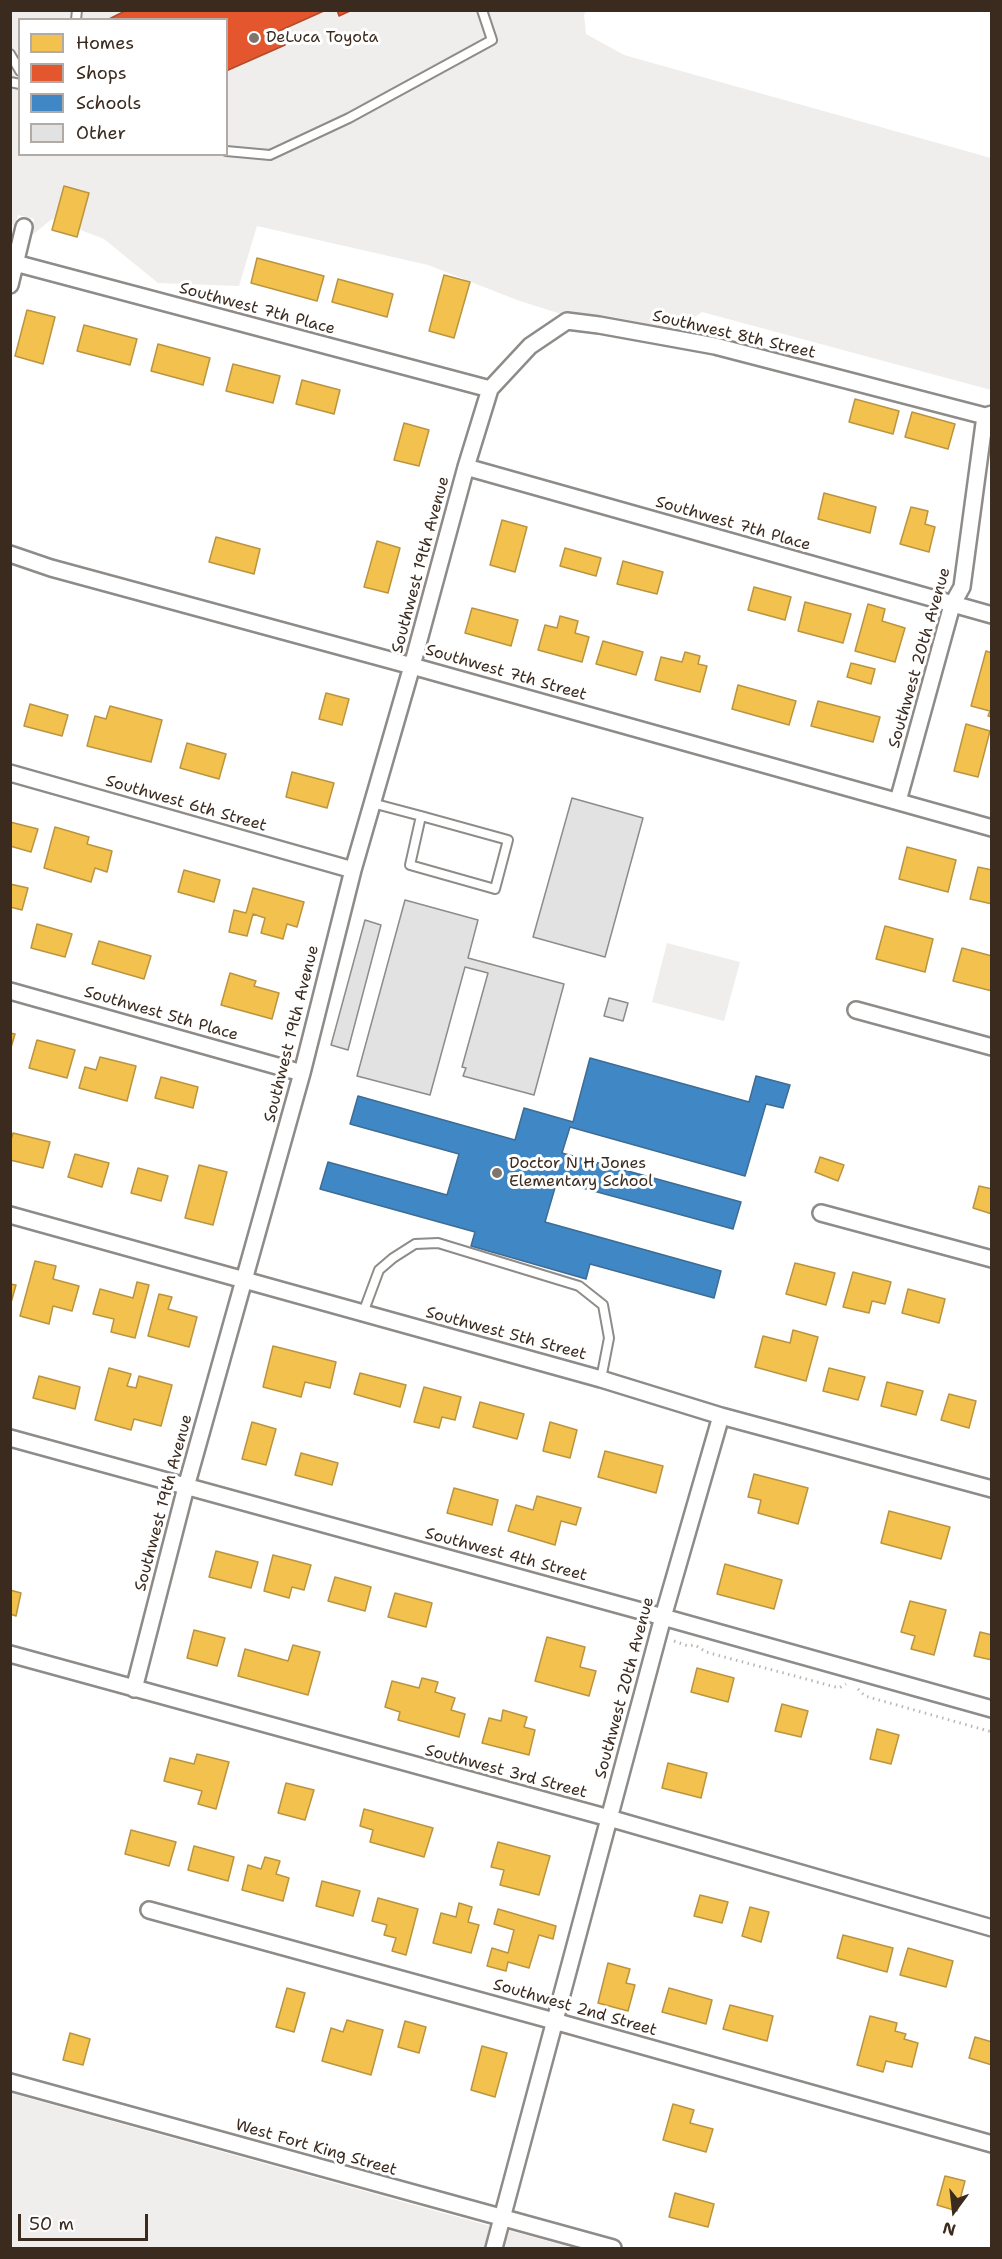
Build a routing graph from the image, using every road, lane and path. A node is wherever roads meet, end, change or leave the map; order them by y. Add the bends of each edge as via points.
1 (482, 10) edge
2 (10, 54) edge
3 (18, 68) edge
4 (228, 151) edge
5 (24, 227) dead end
6 (15, 263) junction
7 (10, 285) edge
8 (490, 389) junction
9 (988, 415) edge
10 (466, 466) junction
11 (10, 554) edge
12 (952, 605) junction
13 (992, 615) edge
14 (412, 666) junction
15 (10, 773) edge
16 (898, 801) junction
17 (372, 803) junction
18 (421, 816) junction
19 (992, 828) edge
20 (352, 870) junction
21 (10, 991) edge
22 (856, 1010) dead end
23 (992, 1047) edge
24 (302, 1073) junction
25 (821, 1213) dead end
26 (10, 1215) edge
27 (992, 1259) edge
28 (245, 1280) junction
29 (362, 1313) junction
30 (600, 1379) junction
31 (721, 1416) junction
32 (10, 1438) edge
33 (186, 1487) junction
34 (992, 1489) edge
35 (663, 1617) junction
36 (674, 1641) dead end
37 (10, 1654) edge
38 (134, 1689) junction
39 (992, 1709) edge
40 (992, 1732) edge
41 (609, 1818) junction
42 (149, 1910) dead end
43 (992, 1928) edge
44 (554, 2021) junction
45 (10, 2082) edge
46 (992, 2144) edge
47 (501, 2218) junction
48 (494, 2248) edge
49 (613, 2248) edge

1 - 4 lane via 492,40 349,118 270,155
2 - 3 lane
5 - 6 street
6 - 7 street
6 - 8 street, Southwest 7th Place
8 - 9 street, Southwest 8th Street via 530,346 567,321 716,346
8 - 10 street, Southwest 19th Avenue
9 - 12 street, Southwest 20th Avenue via 962,587
10 - 12 street, Southwest 7th Place
10 - 14 street, Southwest 19th Avenue
11 - 14 street, Southwest 7th Street
12 - 13 street, Southwest 7th Place
12 - 16 street, Southwest 20th Avenue
14 - 16 street, Southwest 7th Street
14 - 17 street, Southwest 19th Avenue
15 - 20 street, Southwest 6th Street
16 - 19 street, Southwest 7th Street
17 - 18 lane
17 - 20 street, Southwest 19th Avenue
18 - 18 lane via 410,865 495,889 508,840
20 - 24 street, Southwest 19th Avenue
21 - 24 street, Southwest 5th Place
22 - 23 street
24 - 28 street, Southwest 19th Avenue
25 - 27 street
26 - 28 street, Southwest 5th Street
28 - 29 street, Southwest 5th Street
28 - 33 street, Southwest 19th Avenue
29 - 30 street, Southwest 5th Street
29 - 30 lane via 379,1270 393,1257 415,1244 438,1243 579,1286 603,1305 609,1338
30 - 31 street, Southwest 5th Street
31 - 34 street, Southwest 5th Street
31 - 35 street, Southwest 20th Avenue
32 - 33 street, Southwest 4th Street
33 - 35 street, Southwest 4th Street
33 - 38 street, Southwest 19th Avenue
35 - 39 street, Southwest 4th Street
35 - 41 street, Southwest 20th Avenue
36 - 40 path via 839,1688 846,1684 865,1696
37 - 38 street, Southwest 3rd Street
38 - 41 street, Southwest 3rd Street
41 - 43 street, Southwest 3rd Street
41 - 44 street, Southwest 20th Avenue
42 - 44 street, Southwest 2nd Street
44 - 46 street, Southwest 2nd Street
44 - 47 street, Southwest 20th Avenue
45 - 47 street, West Fort King Street
47 - 48 street, Southwest 20th Avenue
47 - 49 street, West Fort King Street

